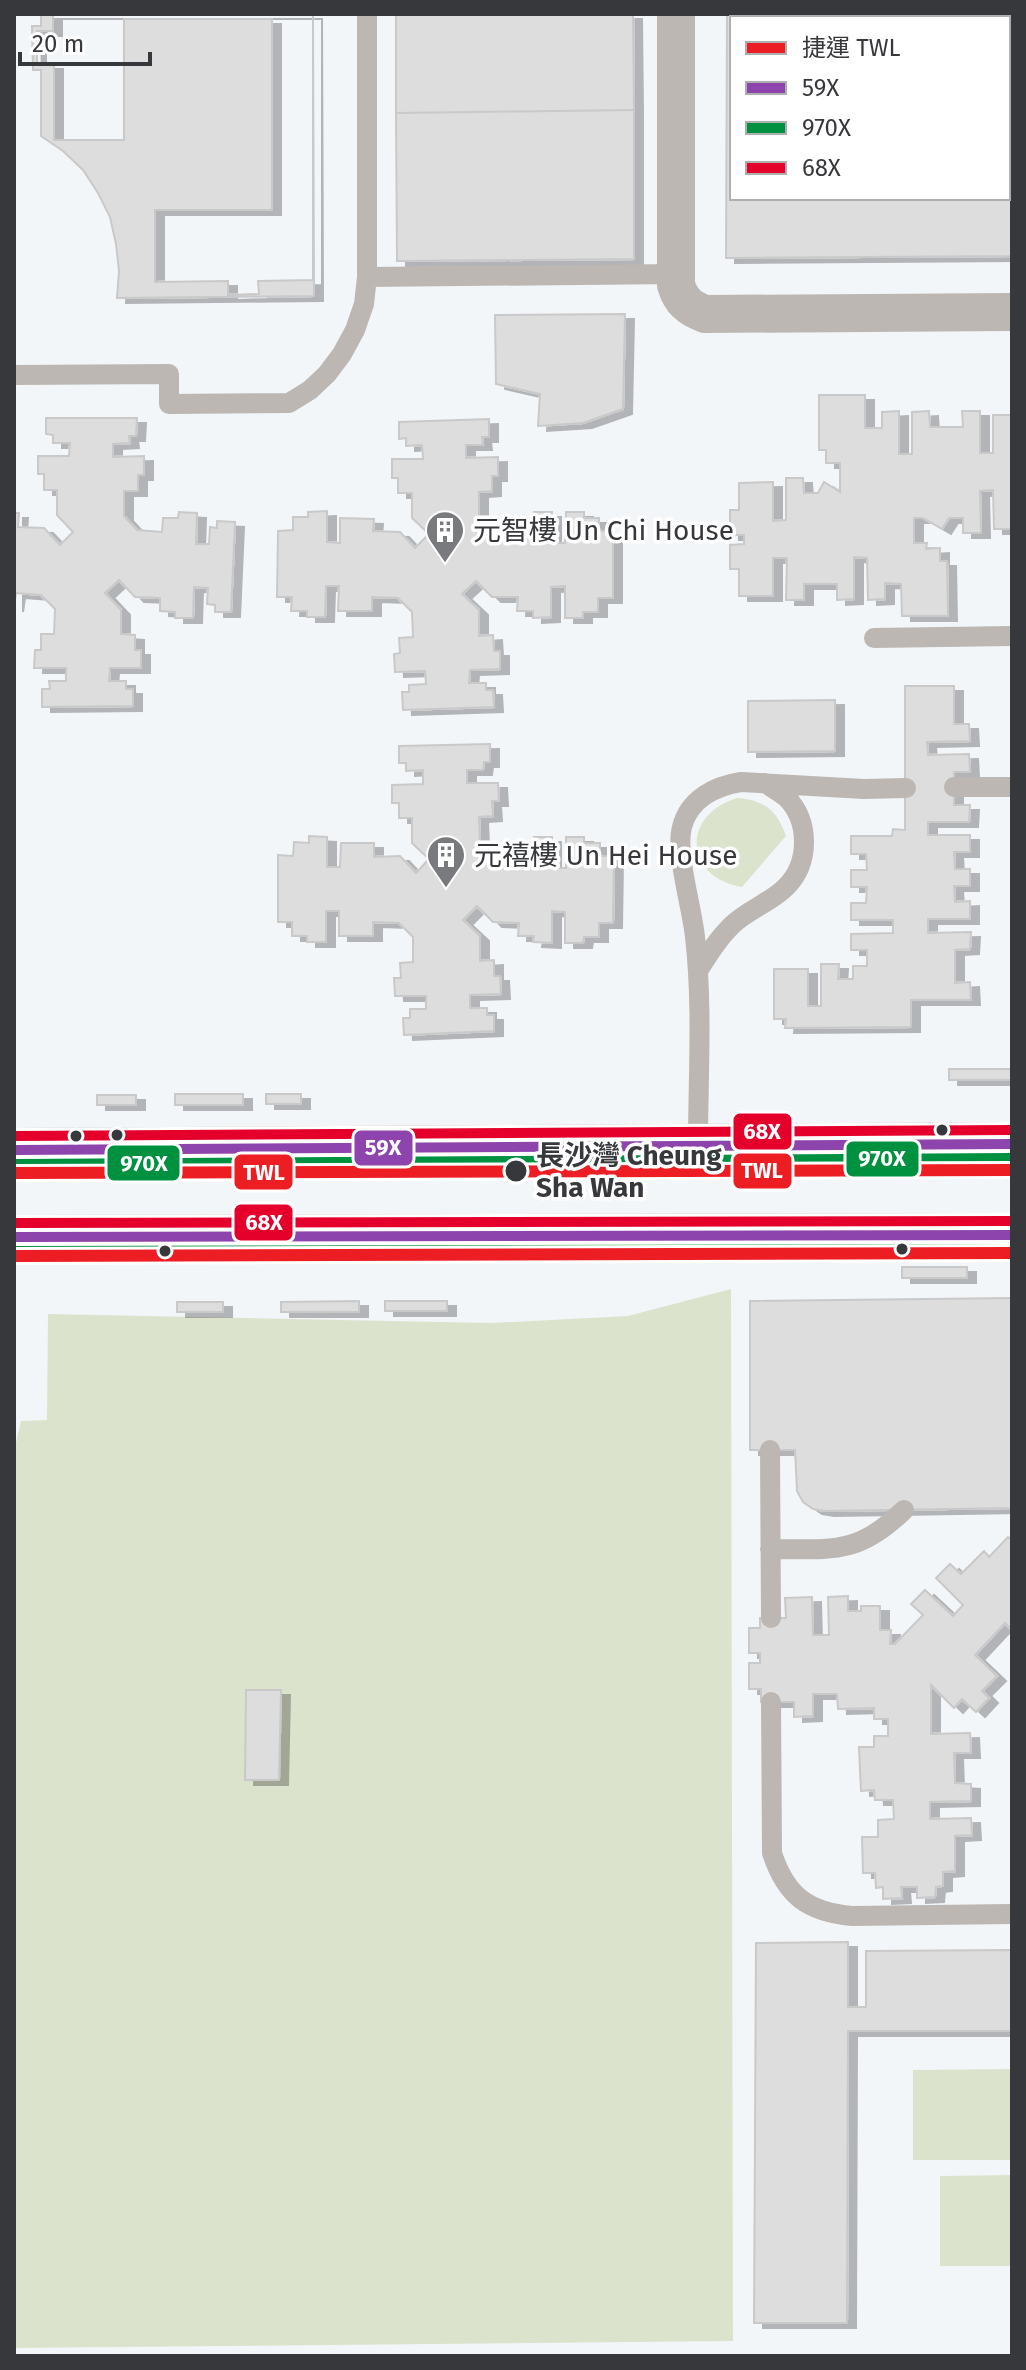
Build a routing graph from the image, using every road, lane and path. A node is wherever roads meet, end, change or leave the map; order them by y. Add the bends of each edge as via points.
1 (367, 14) edge
2 (676, 14) edge
3 (676, 274) junction
4 (367, 277) junction
5 (1012, 312) edge
6 (14, 375) edge
7 (1012, 636) edge
8 (874, 638) dead end
9 (765, 783) junction
10 (954, 787) dead end
11 (1012, 787) edge
12 (906, 788) dead end
13 (698, 971) junction
14 (1012, 1144) edge
15 (698, 1146) junction
16 (14, 1150) edge
17 (1012, 1235) edge
18 (14, 1237) edge
19 (770, 1450) dead end
20 (904, 1510) dead end
21 (770, 1549) junction
22 (771, 1618) dead end
23 (771, 1702) dead end
24 (1012, 1914) edge

1 - 4 lane
2 - 3 street
3 - 4 lane
3 - 5 street via 686,304 705,314
4 - 6 lane via 364,304 342,354 310,390 289,403 169,404 169,374
7 - 8 lane
9 - 12 lane
9 - 13 lane via 786,797 800,817 805,841 800,866 787,887 731,926
9 - 13 lane via 722,785 705,793 682,824 679,844
10 - 11 lane
13 - 15 lane
14 - 15 main road
15 - 16 main road
17 - 18 main road
19 - 21 lane
20 - 21 lane via 874,1534 839,1549
21 - 22 lane
23 - 24 lane via 772,1853 786,1886 799,1898 815,1909 852,1916

